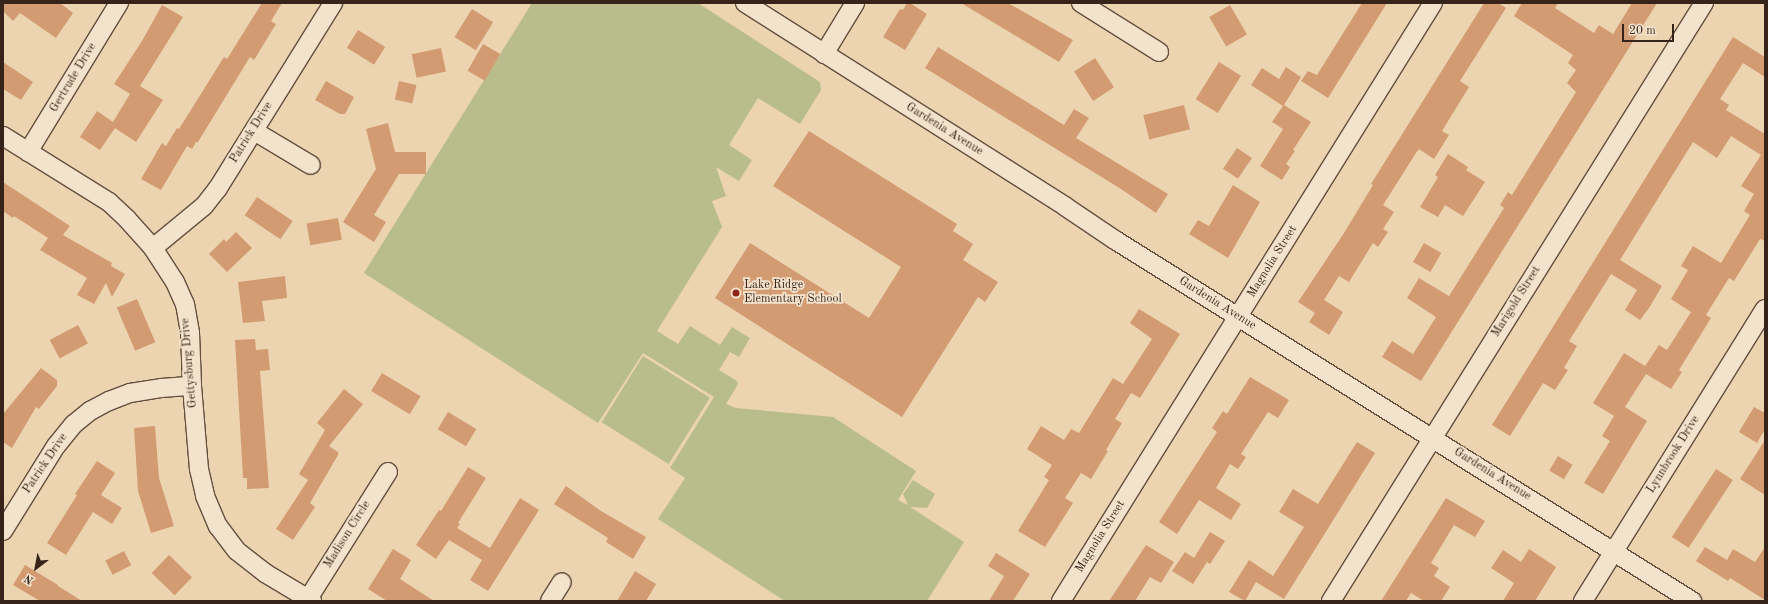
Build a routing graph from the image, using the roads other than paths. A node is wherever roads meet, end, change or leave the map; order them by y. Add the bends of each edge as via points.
1 (119, 3) edge
2 (333, 3) edge
3 (745, 3) edge
4 (855, 3) edge
5 (1081, 3) edge
6 (1433, 3) edge
7 (1704, 3) edge
8 (1159, 52) dead end
9 (824, 54) junction
10 (254, 130) junction
11 (3, 136) edge
12 (28, 152) junction
13 (311, 165) dead end
14 (153, 248) junction
15 (1765, 309) edge
16 (1238, 318) junction
17 (192, 386) junction
18 (1433, 438) junction
19 (388, 472) dead end
20 (3, 531) edge
21 (1614, 552) junction
22 (562, 582) dead end
23 (310, 600) edge
24 (550, 601) edge
25 (1061, 601) edge
26 (1331, 601) edge
27 (1583, 601) edge
28 (1692, 601) edge

1 - 12 street, Gertrude Drive
2 - 10 street, Patrick Drive
3 - 9 street, Gardenia Avenue
4 - 9 street
5 - 8 street
6 - 16 street, Magnolia Street
7 - 18 street, Marigold Street
9 - 16 street, Gardenia Avenue
10 - 13 street
10 - 14 street, Patrick Drive via 204,206
11 - 12 street, Gettysburg Drive
12 - 14 street, Gettysburg Drive via 109,202
14 - 17 street, Gettysburg Drive via 175,282 185,304 190,333
15 - 21 street, Lynnbrook Drive
16 - 18 street, Gardenia Avenue
16 - 25 street, Magnolia Street
17 - 20 street, Patrick Drive via 130,393 90,411 74,424 56,446
17 - 23 street, Gettysburg Drive via 205,496 218,526 237,551 265,573
18 - 21 street, Gardenia Avenue
18 - 26 street, Marigold Street
19 - 23 street, Madison Circle
21 - 27 street, Lynnbrook Drive
21 - 28 street, Gardenia Avenue
22 - 24 street

